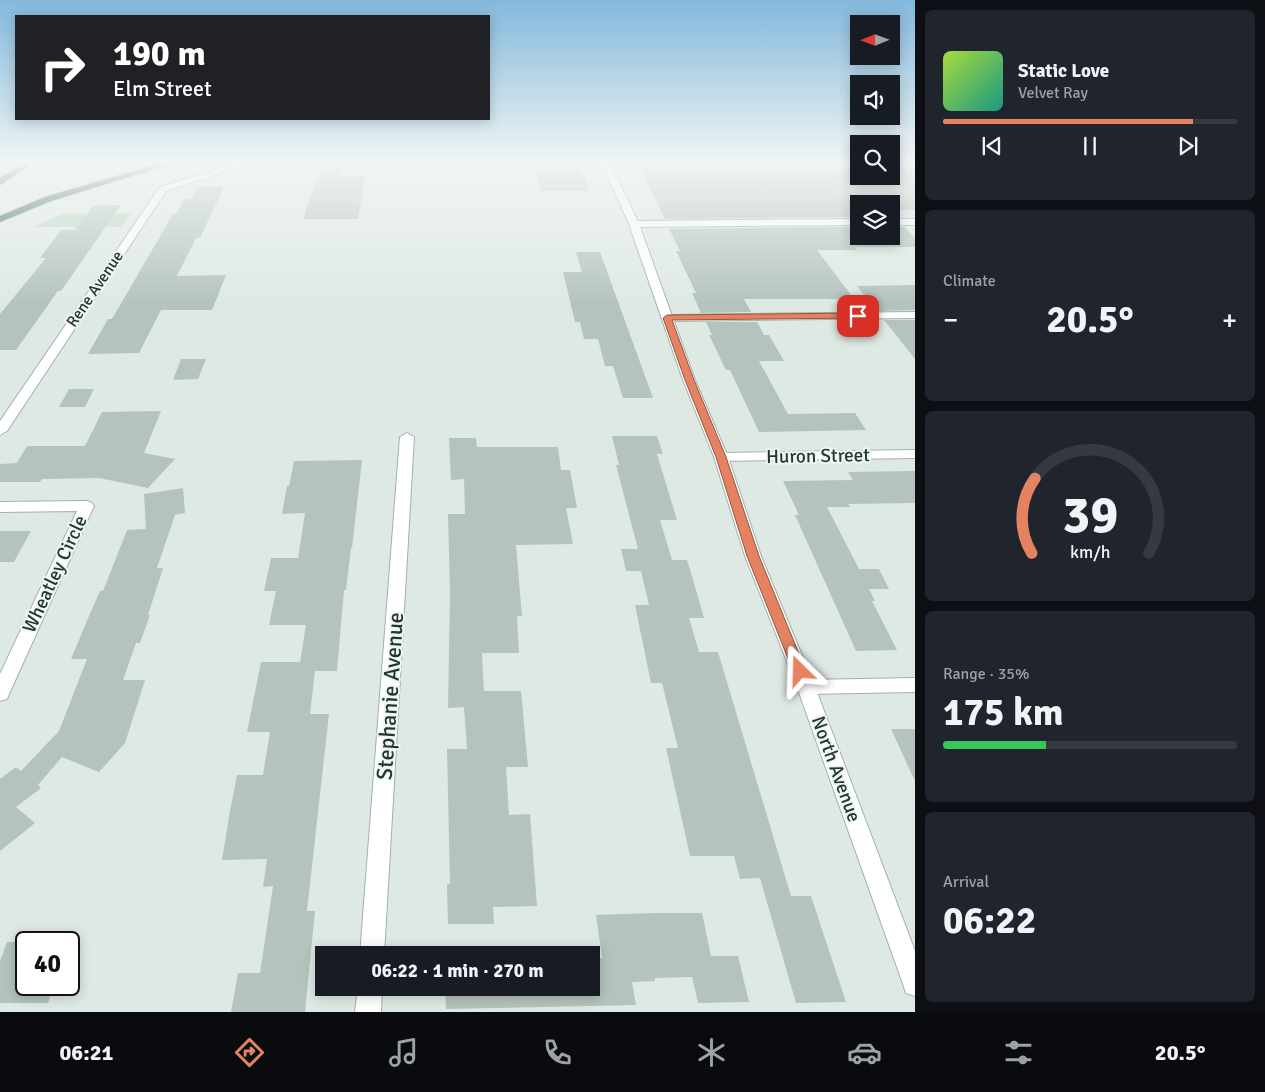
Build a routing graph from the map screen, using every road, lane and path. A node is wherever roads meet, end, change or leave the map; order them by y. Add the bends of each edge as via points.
1 (21, 210) edge
2 (149, 210) edge
3 (628, 210) edge
4 (0, 219) edge
5 (850, 222) edge
6 (900, 222) edge
7 (915, 222) edge
8 (634, 224) junction
9 (915, 316) edge
10 (667, 318) junction
11 (0, 431) edge
12 (407, 437) dead end
13 (915, 454) edge
14 (721, 457) junction
15 (0, 507) edge
16 (915, 685) edge
17 (806, 687) junction
18 (0, 694) edge
19 (373, 946) edge
20 (915, 984) edge
21 (369, 996) edge
22 (368, 1012) edge

1 - 4 highway
2 - 11 street, Rene Avenue
3 - 8 street, North Avenue
5 - 8 street
6 - 7 street
8 - 10 street, North Avenue
9 - 10 street
10 - 14 street, North Avenue
12 - 19 street, Stephanie Avenue
13 - 14 street, Huron Street
14 - 17 street, North Avenue via 753,556
15 - 18 street, Wheatley Circle via 87,506
16 - 17 street
17 - 20 street, North Avenue
21 - 22 street

